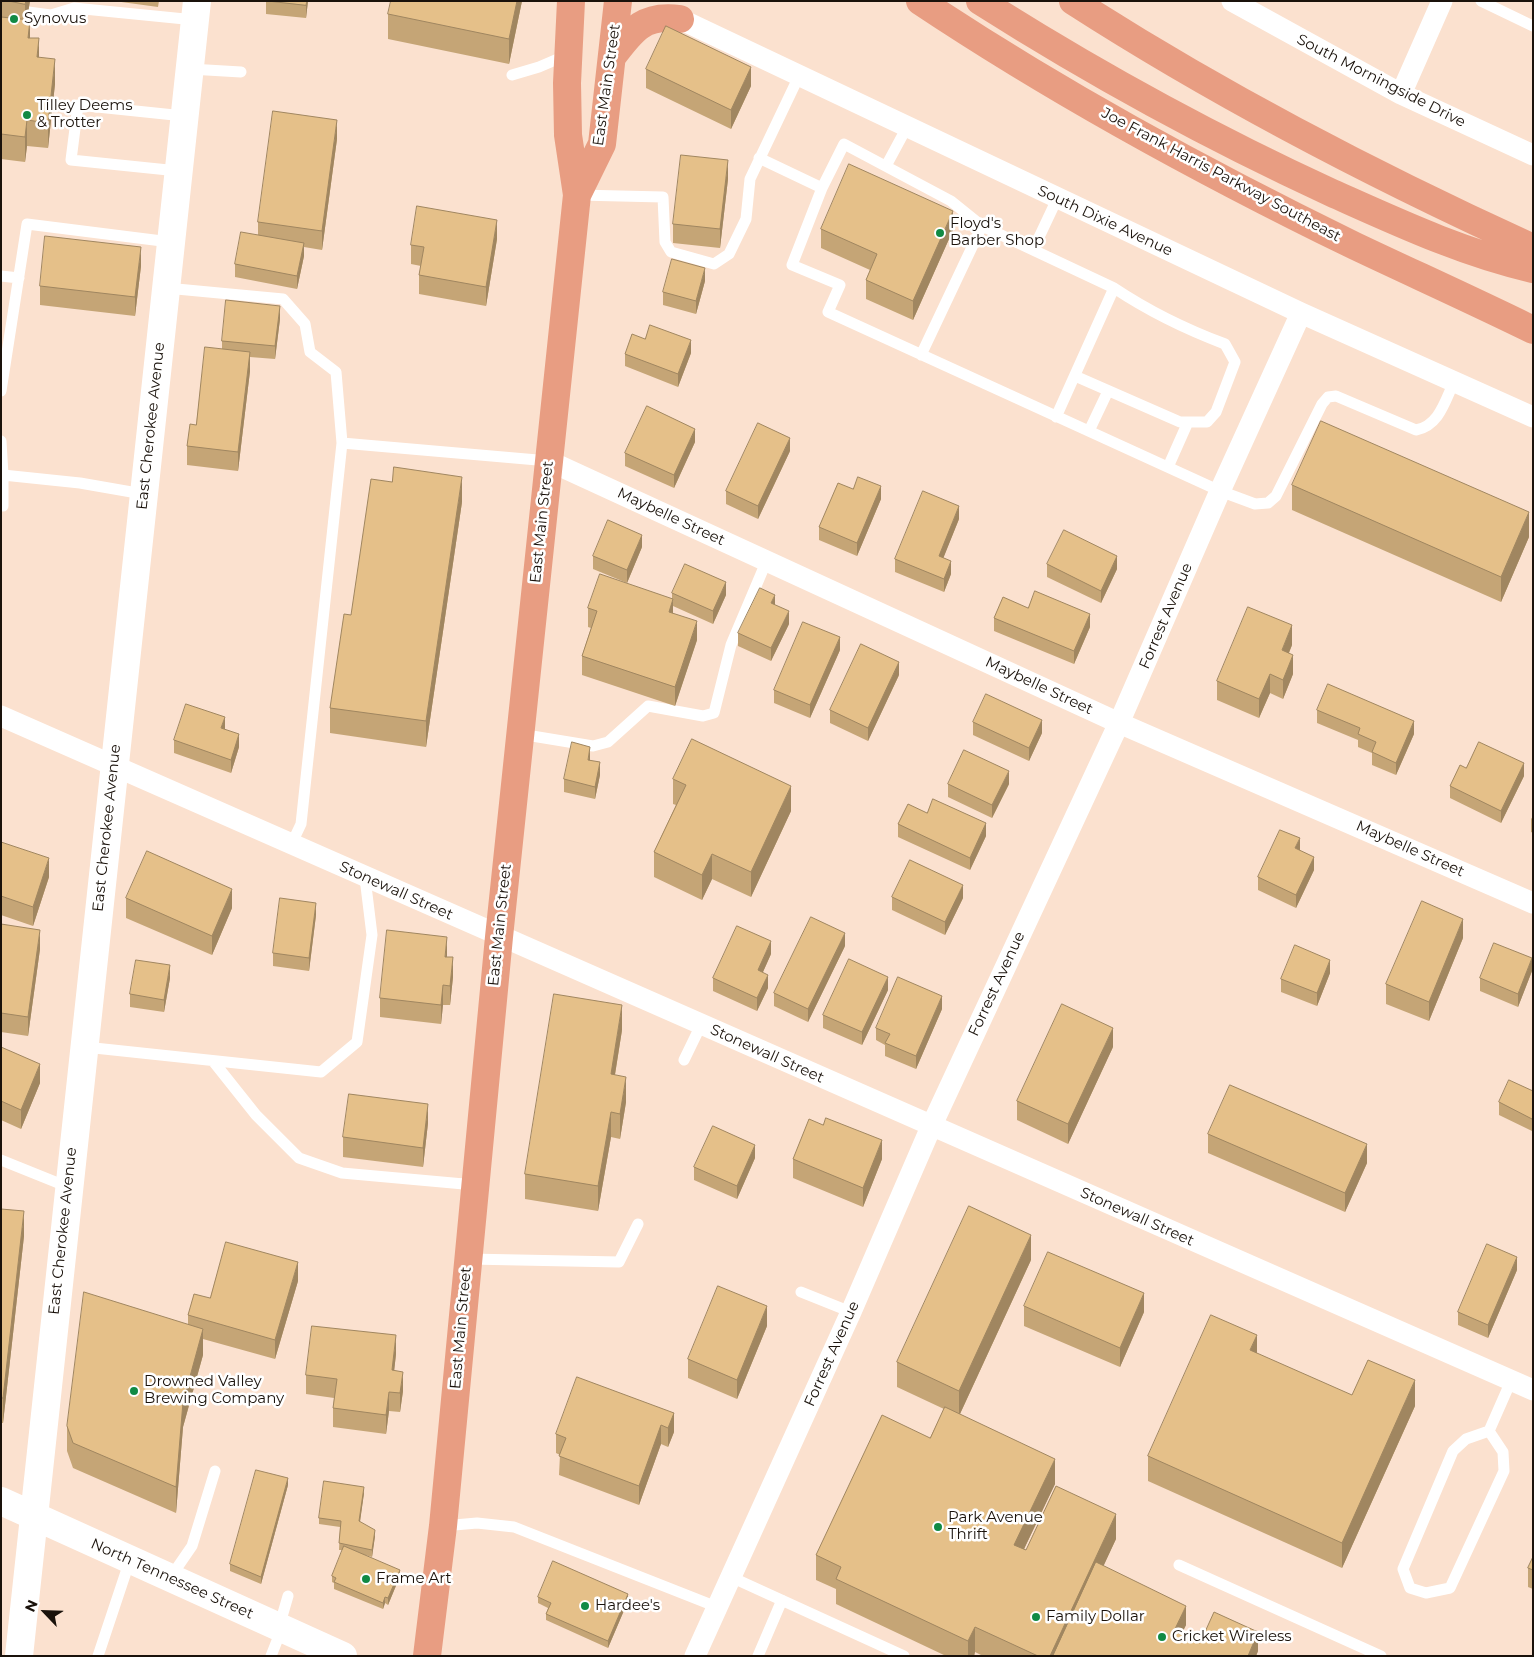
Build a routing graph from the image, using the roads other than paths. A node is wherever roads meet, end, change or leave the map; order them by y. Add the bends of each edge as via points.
1 (571, 1) edge
2 (618, 1) edge
3 (920, 1) edge
4 (980, 1) edge
5 (1072, 1) edge
6 (1232, 1) edge
7 (1442, 1) edge
8 (1481, 1) edge
9 (671, 10) edge
10 (196, 11) edge
11 (28, 12) edge
12 (1533, 26) edge
13 (568, 54) junction
14 (612, 57) junction
15 (189, 68) junction
16 (240, 72) dead end
17 (512, 75) dead end
18 (799, 76) junction
19 (1401, 94) junction
20 (184, 116) junction
21 (907, 127) junction
22 (1533, 155) edge
23 (759, 158) junction
24 (886, 166) junction
25 (178, 171) junction
26 (822, 188) junction
27 (576, 195) junction
28 (1057, 199) junction
29 (982, 226) junction
30 (170, 242) junction
31 (1533, 248) edge
32 (1033, 250) junction
33 (1533, 269) edge
34 (1, 276) edge
35 (19, 278) junction
36 (166, 288) junction
37 (1114, 288) junction
38 (1301, 313) junction
39 (1533, 330) edge
40 (920, 355) junction
41 (1075, 376) junction
42 (1454, 382) junction
43 (1108, 390) junction
44 (1, 391) edge
45 (1056, 417) junction
46 (1533, 417) edge
47 (1188, 422) junction
48 (1089, 431) junction
49 (1, 441) edge
50 (342, 443) junction
51 (549, 461) junction
52 (1168, 467) junction
53 (3, 475) junction
54 (1220, 491) junction
55 (143, 494) junction
56 (2, 506) dead end
57 (767, 560) junction
58 (1, 716) edge
59 (1119, 723) junction
60 (520, 734) junction
61 (113, 767) junction
62 (291, 845) junction
63 (365, 878) junction
64 (1533, 903) edge
65 (499, 937) junction
66 (700, 1025) junction
67 (83, 1047) junction
68 (684, 1060) dead end
69 (213, 1061) junction
70 (931, 1126) junction
71 (1, 1160) edge
72 (475, 1185) junction
73 (68, 1187) junction
74 (638, 1224) dead end
75 (467, 1259) junction
76 (801, 1292) dead end
77 (851, 1312) junction
78 (1511, 1381) junction
79 (1533, 1390) edge
80 (1489, 1431) junction
81 (215, 1471) dead end
82 (1, 1501) edge
83 (33, 1517) junction
84 (443, 1526) junction
85 (130, 1560) junction
86 (1178, 1564) dead end
87 (731, 1577) junction
88 (170, 1578) junction
89 (288, 1596) dead end
90 (782, 1600) junction
91 (717, 1607) junction
92 (280, 1628) junction
93 (19, 1656) edge
94 (98, 1656) edge
95 (271, 1656) edge
96 (343, 1656) edge
97 (427, 1656) edge
98 (695, 1656) edge
99 (758, 1656) edge
100 (904, 1656) edge
101 (1381, 1656) edge

1 - 13 main road, East Main Street
2 - 14 main road, East Main Street
3 - 39 main road, Joe Frank Harris Parkway Southeast via 989,46 1153,142 1354,245
4 - 33 main road via 1141,99 1242,151 1431,236 1481,255
5 - 31 main road via 1172,62 1312,139
6 - 19 street, South Morningside Drive
7 - 19 street
8 - 12 lane
9 - 14 main road via 645,22 627,37
9 - 18 street, South Dixie Avenue
10 - 11 lane via 74,8 51,15
10 - 15 street, East Cherokee Avenue
13 - 17 lane
13 - 27 main road, East Main Street via 568,135
14 - 27 main road, East Main Street via 602,144
15 - 16 lane
15 - 20 street, East Cherokee Avenue
18 - 21 street, South Dixie Avenue
18 - 23 lane
19 - 22 street, South Morningside Drive
20 - 25 street, East Cherokee Avenue
20 - 25 lane via 78,105 71,160
21 - 24 lane
21 - 28 street, South Dixie Avenue
23 - 26 lane
23 - 27 lane via 750,179 746,219 729,254 714,264 671,252 665,242 663,197
24 - 26 lane via 844,144
24 - 29 lane via 951,201
25 - 30 street, East Cherokee Avenue
26 - 40 lane via 792,265 840,285 828,312
27 - 51 main road, East Main Street
28 - 32 lane
28 - 38 street, South Dixie Avenue
29 - 32 lane
29 - 40 lane
30 - 35 lane via 27,224
30 - 36 street, East Cherokee Avenue
32 - 37 lane
34 - 35 lane
35 - 44 lane
36 - 50 lane via 283,299 305,324 310,352 336,372
36 - 55 street, East Cherokee Avenue
37 - 41 lane
37 - 47 lane via 1148,311 1225,344 1231,352 1235,362 1216,412 1207,422
38 - 42 street, South Dixie Avenue
38 - 54 street, Forrest Avenue
40 - 45 lane
41 - 43 lane
41 - 45 lane
42 - 46 street, South Dixie Avenue
42 - 54 lane via 1435,421 1427,428 1416,430 1336,396 1328,397 1276,496 1268,503 1255,504
43 - 47 lane via 1180,422
43 - 48 lane
45 - 48 lane
47 - 52 lane
48 - 52 lane
49 - 53 lane
50 - 51 lane
50 - 62 lane via 302,824
51 - 57 street, Maybelle Street
51 - 60 main road, East Main Street
52 - 54 lane
53 - 55 lane
53 - 56 lane
54 - 59 street, Forrest Avenue
55 - 61 street, East Cherokee Avenue
57 - 59 street, Maybelle Street
57 - 60 lane via 731,645 714,713 703,716 648,706 608,742 593,746
58 - 61 street, Stonewall Street
59 - 64 street, Maybelle Street
59 - 70 street, Forrest Avenue
60 - 65 main road, East Main Street
61 - 62 street, Stonewall Street
61 - 67 street, East Cherokee Avenue
62 - 63 street, Stonewall Street
63 - 65 street, Stonewall Street
63 - 69 lane via 372,935 357,1042 321,1072
65 - 66 street, Stonewall Street
65 - 72 main road, East Main Street
66 - 68 lane
66 - 70 street, Stonewall Street
67 - 69 lane
67 - 73 street, East Cherokee Avenue
69 - 72 lane via 256,1115 299,1158 342,1173
70 - 77 street, Forrest Avenue
70 - 78 street, Stonewall Street
71 - 73 lane
72 - 75 main road, East Main Street
73 - 83 street, East Cherokee Avenue
74 - 75 lane via 619,1262
75 - 84 main road, East Main Street
76 - 77 lane
77 - 87 street, Forrest Avenue
78 - 79 street, Stonewall Street
78 - 80 lane
80 - 80 lane via 1503,1452 1504,1471 1450,1588 1426,1593 1410,1588 1403,1569 1453,1451 1466,1439
81 - 88 lane via 192,1546
82 - 83 street, North Tennessee Street
83 - 85 street, North Tennessee Street
83 - 93 street, East Cherokee Avenue
84 - 91 lane via 477,1523 514,1527
84 - 97 main road, East Main Street
85 - 88 street, North Tennessee Street
85 - 94 lane
86 - 101 lane
87 - 90 lane
87 - 91 street, Forrest Avenue
88 - 92 street, North Tennessee Street
89 - 92 lane
90 - 99 lane
90 - 100 lane
91 - 98 street, Forrest Avenue
92 - 95 lane
92 - 96 street, North Tennessee Street

